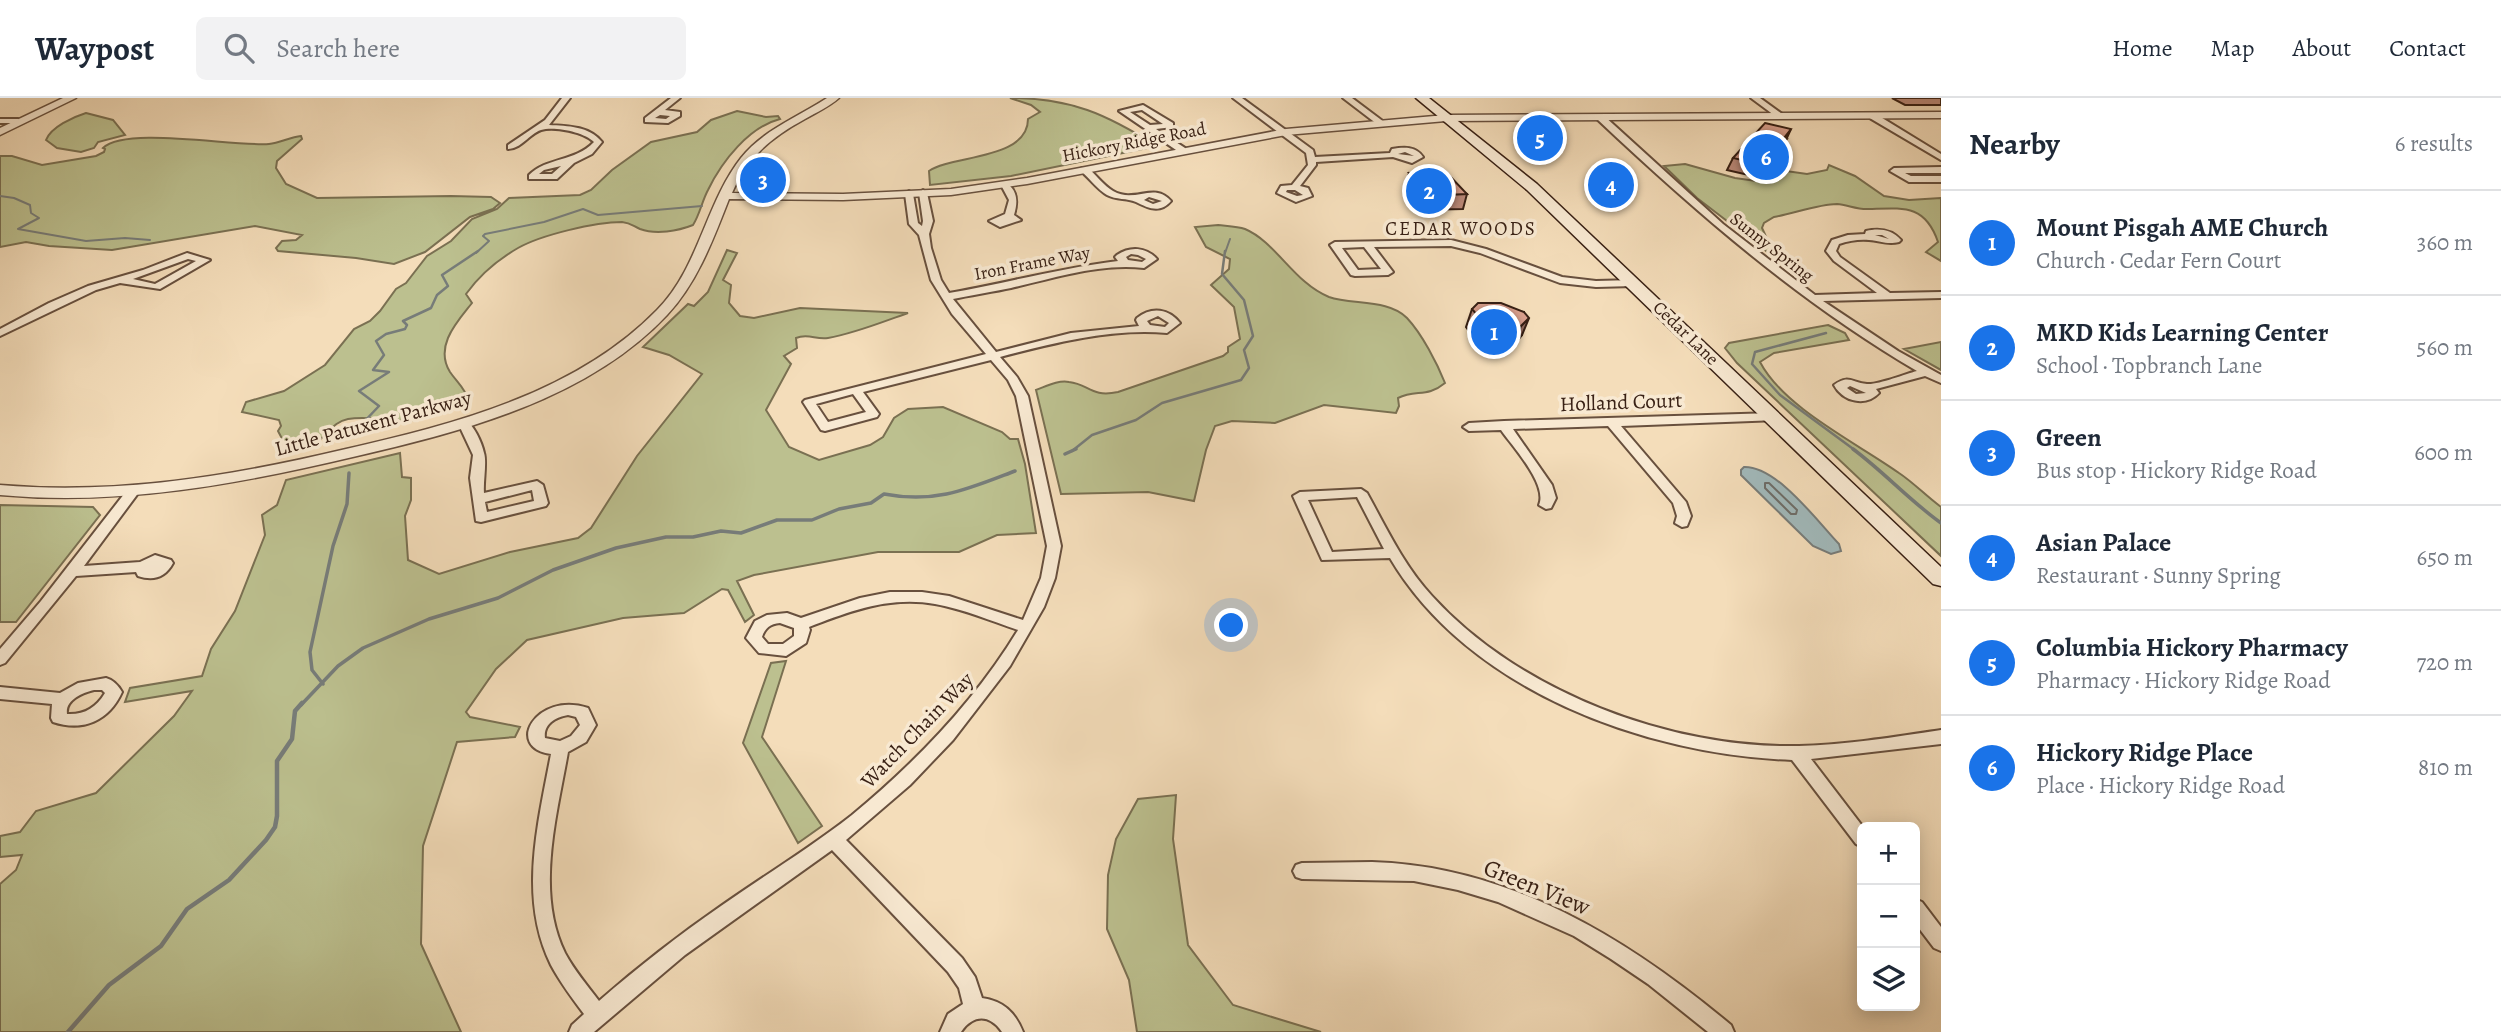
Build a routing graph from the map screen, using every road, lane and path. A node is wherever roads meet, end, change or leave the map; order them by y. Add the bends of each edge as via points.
1 (71, 98) edge
2 (566, 98) edge
3 (677, 98) edge
4 (811, 98) edge
5 (1238, 98) edge
6 (1347, 98) edge
7 (1422, 98) edge
8 (1755, 98) edge
9 (836, 99) edge
10 (1227, 99) edge
11 (657, 112) dead end
12 (1871, 115) junction
13 (1941, 115) edge
14 (1781, 116) junction
15 (1601, 117) junction
16 (1446, 118) junction
17 (0, 121) edge
18 (18, 121) junction
19 (1380, 122) junction
20 (542, 127) junction
21 (1149, 128) junction
22 (0, 132) edge
23 (1286, 132) junction
24 (511, 147) dead end
25 (1182, 150) junction
26 (1393, 155) dead end
27 (1941, 158) edge
28 (1313, 160) junction
29 (572, 161) dead end
30 (1085, 170) junction
31 (1941, 170) edge
32 (1941, 179) edge
33 (1006, 185) junction
34 (1294, 187) dead end
35 (727, 192) junction
36 (923, 193) junction
37 (909, 194) junction
38 (880, 195) junction
39 (794, 197) junction
40 (1139, 200) dead end
41 (1009, 216) dead end
42 (714, 221) junction
43 (924, 234) junction
44 (1871, 237) dead end
45 (1367, 244) junction
46 (1125, 263) dead end
47 (121, 280) junction
48 (1634, 283) junction
49 (1941, 295) edge
50 (945, 296) junction
51 (1886, 296) junction
52 (1812, 298) junction
53 (1146, 328) dead end
54 (0, 333) edge
55 (993, 355) junction
56 (1926, 372) junction
57 (1941, 380) edge
58 (1867, 388) dead end
59 (856, 390) junction
60 (1774, 416) junction
61 (1611, 422) junction
62 (464, 423) junction
63 (1503, 425) junction
64 (1469, 426) dead end
65 (0, 490) edge
66 (133, 492) junction
67 (478, 499) dead end
68 (1546, 505) dead end
69 (1682, 523) dead end
70 (1393, 553) junction
71 (143, 567) dead end
72 (73, 571) junction
73 (1941, 579) edge
74 (800, 624) dead end
75 (1027, 627) junction
76 (0, 659) edge
77 (0, 693) edge
78 (63, 699) dead end
79 (1941, 737) edge
80 (560, 748) dead end
81 (1797, 753) junction
82 (1857, 832) edge
83 (833, 839) junction
84 (1302, 871) dead end
85 (1920, 915) edge
86 (1941, 942) edge
87 (974, 1008) junction
88 (598, 1015) junction
89 (579, 1032) edge
90 (950, 1032) edge
91 (1013, 1032) edge
92 (1724, 1032) edge

1 - 18 street
2 - 20 street
3 - 11 street
4 - 9 street, Little Patuxent Parkway
5 - 10 street
5 - 23 street
6 - 19 street
7 - 16 main road, Cedar Lane
8 - 14 street
9 - 35 street, Little Patuxent Parkway via 802,114 765,139 739,168
12 - 13 street, Hickory Ridge Road
12 - 14 street, Hickory Ridge Road
12 - 27 street
14 - 15 street, Hickory Ridge Road
15 - 16 street, Hickory Ridge Road
15 - 52 street, Sunny Spring via 1699,210
16 - 19 street, Hickory Ridge Road
16 - 48 main road, Cedar Lane via 1517,174
17 - 18 street
18 - 22 street
19 - 23 street, Hickory Ridge Road
20 - 24 street
20 - 29 street via 582,131 597,138 597,145
21 - 21 street via 1170,124 1143,107 1123,111
21 - 25 street
23 - 25 street, Hickory Ridge Road
23 - 28 street via 1307,147
25 - 30 street, Hickory Ridge Road
26 - 28 street
28 - 34 street
30 - 33 street, Hickory Ridge Road
30 - 40 street via 1106,191
31 - 32 street via 1894,171 1909,179
33 - 36 street, Hickory Ridge Road
33 - 41 street via 1014,197
35 - 38 street, Hickory Ridge Road via 836,190
35 - 39 street, Hickory Ridge Road
35 - 42 street, Little Patuxent Parkway
36 - 37 street, Hickory Ridge Road
36 - 43 street, Watch Chain Way via 928,221
37 - 38 street, Hickory Ridge Road
37 - 43 street, Watch Chain Way via 914,224
38 - 39 street, Hickory Ridge Road
39 - 42 street via 743,203
42 - 62 street, Little Patuxent Parkway via 683,287 648,327 552,387
43 - 50 street, Watch Chain Way via 930,263
44 - 51 street via 1835,242 1831,251
45 - 45 street via 1381,263 1388,272 1354,273 1335,245
45 - 48 street via 1451,243 1573,282
46 - 50 street, Iron Frame Way
47 - 47 street via 187,256 205,260 156,286
47 - 54 street via 64,300
48 - 60 main road, Cedar Lane
49 - 51 street
50 - 55 street, Watch Chain Way
51 - 52 street
52 - 56 street, Sunny Spring via 1867,338
53 - 55 street via 1071,336
55 - 59 street
55 - 75 street, Watch Chain Way via 1021,396 1051,526 1052,565
56 - 57 street, Sunny Spring
56 - 58 street
59 - 59 street via 873,414 825,427 809,402
60 - 61 street, Holland Court
60 - 73 main road, Cedar Lane
61 - 63 street, Holland Court
61 - 69 street via 1679,502
62 - 66 street, Little Patuxent Parkway via 256,474
62 - 67 street via 477,449
63 - 64 street, Holland Court
63 - 68 street via 1546,485
65 - 66 street, Little Patuxent Parkway
66 - 72 street
70 - 70 street via 1361,493 1300,496 1327,556
70 - 81 street via 1429,603 1464,636 1551,693 1676,737 1739,749
71 - 72 street
72 - 76 street
74 - 75 street via 864,602 914,597
75 - 83 street, Watch Chain Way via 967,714 909,773
77 - 78 street
79 - 81 street
80 - 88 street via 545,845 543,904 554,951
81 - 82 street
83 - 87 street via 955,965 968,984
83 - 88 street, Watch Chain Way via 692,937
84 - 92 street, Green View via 1414,873 1516,900 1591,934 1628,957
85 - 86 street
87 - 90 street via 959,1016
87 - 91 street via 996,1010
88 - 89 street, Watch Chain Way

